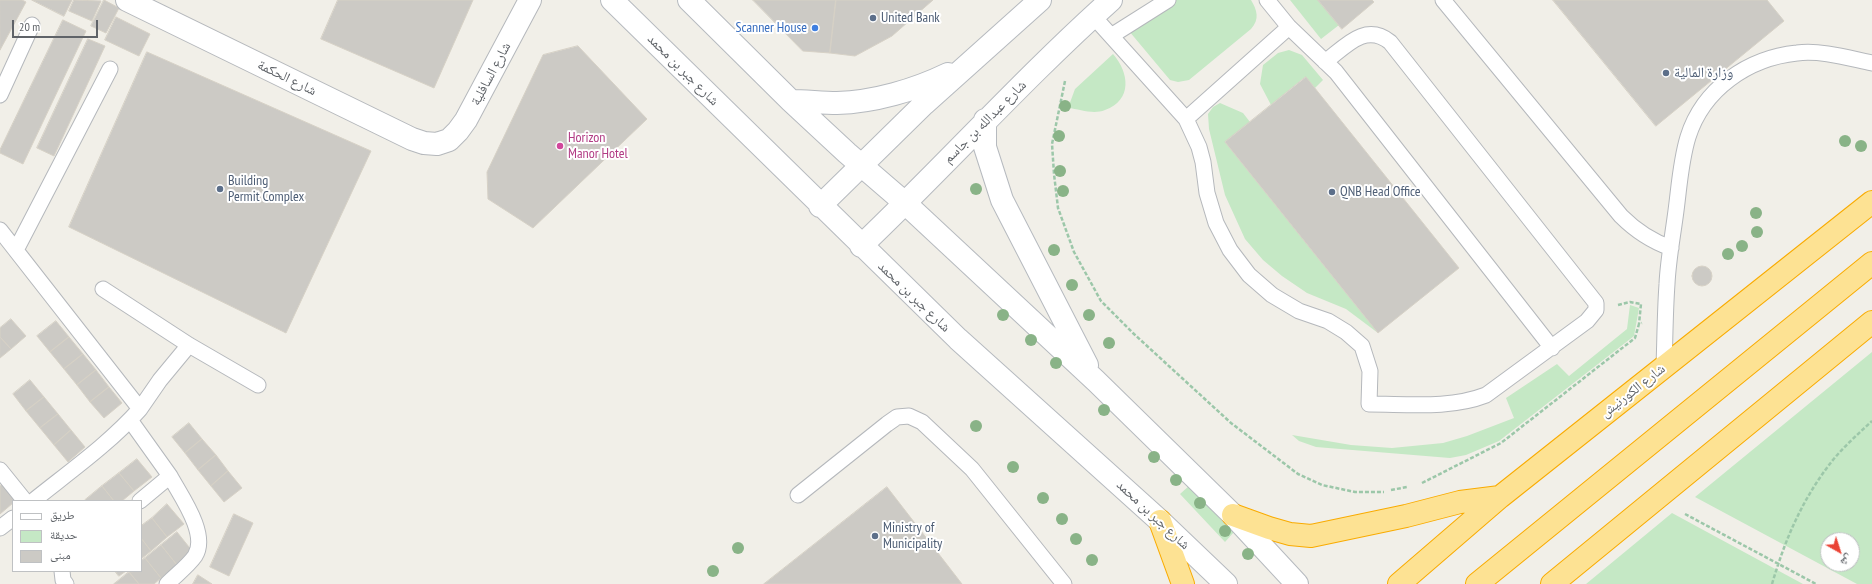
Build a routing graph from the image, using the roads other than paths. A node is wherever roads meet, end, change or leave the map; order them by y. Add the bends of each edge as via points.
1 (127, 0) edge
2 (612, 0) edge
3 (689, 0) edge
4 (1040, 0) edge
5 (1112, 0) edge
6 (1168, 0) edge
7 (1267, 0) edge
8 (1443, 0) edge
9 (533, 2) edge
10 (1094, 17) junction
11 (32, 24) dead end
12 (1289, 27) junction
13 (1111, 36) junction
14 (971, 62) junction
15 (1325, 62) junction
16 (1872, 63) edge
17 (110, 69) dead end
18 (0, 95) edge
19 (791, 101) junction
20 (1186, 119) junction
21 (985, 120) junction
22 (449, 140) joint
23 (862, 166) junction
24 (1872, 202) edge
25 (905, 203) junction
26 (820, 206) junction
27 (0, 230) edge
28 (861, 246) junction
29 (1671, 248) junction
30 (16, 250) junction
31 (1872, 263) edge
32 (103, 289) dead end
33 (1872, 322) edge
34 (189, 345) junction
35 (1552, 348) junction
36 (1664, 366) junction
37 (1096, 381) junction
38 (258, 385) dead end
39 (140, 409) junction
40 (130, 420) junction
41 (0, 470) edge
42 (170, 476) junction
43 (798, 495) dead end
44 (1500, 497) junction
45 (24, 500) edge
46 (34, 500) edge
47 (141, 500) edge
48 (1233, 515) junction
49 (12, 519) edge
50 (1160, 521) junction
51 (0, 528) edge
52 (62, 572) edge
53 (66, 584) edge
54 (166, 584) edge
55 (1064, 584) edge
56 (1183, 584) edge
57 (1226, 584) edge
58 (1296, 584) edge
59 (1399, 584) edge
60 (1477, 584) edge
61 (1552, 584) edge

1 - 22 street, شارع الحكمة via 412,139 437,144
2 - 26 street, شارع جبر بن محمد
3 - 19 street
4 - 14 street
5 - 10 street, شارع عبدالله بن جاسم
6 - 13 lane
7 - 12 lane
8 - 29 lane via 1621,216 1636,231
9 - 22 street, شارع السافلية via 466,120
10 - 13 lane
10 - 21 street, شارع عبدالله بن جاسم
11 - 18 lane
12 - 15 lane
12 - 20 lane
13 - 20 lane
14 - 19 street via 929,84 875,98 837,103
14 - 23 street via 924,104
15 - 35 lane
15 - 35 lane via 1355,39 1369,34 1390,42 1596,302 1596,310 1592,316
16 - 29 lane via 1828,55 1798,53 1769,58 1743,69 1719,87 1700,110 1688,137
17 - 30 lane
19 - 23 street
20 - 35 lane via 1199,147 1207,193 1216,223 1230,250 1249,275 1272,295 1299,311 1328,321 1362,346 1370,370 1369,404 1453,404 1470,401 1486,395
21 - 25 street, شارع عبدالله بن جاسم
21 - 37 street via 985,147 1002,200
23 - 25 street
23 - 26 street
24 - 36 highway, شارع الكورنيش
25 - 28 street, شارع عبدالله بن جاسم
25 - 37 street
26 - 28 street, شارع جبر بن محمد
27 - 30 lane
28 - 50 street, شارع جبر بن محمد via 958,339
29 - 36 lane
30 - 39 lane
31 - 60 highway
32 - 34 lane
33 - 61 highway
34 - 38 lane
34 - 39 lane
36 - 44 highway, شارع الكورنيش
37 - 48 street
39 - 40 lane
40 - 42 lane
40 - 46 lane
41 - 45 lane
42 - 47 lane
42 - 54 lane via 198,531 200,543 196,555
43 - 55 lane via 887,424 897,417 909,416 922,422 972,469
44 - 48 highway via 1460,502 1311,536 1290,534
44 - 59 highway, شارع الكورنيش
48 - 58 street
49 - 51 lane
50 - 56 highway
50 - 57 street, شارع جبر بن محمد
52 - 53 lane

